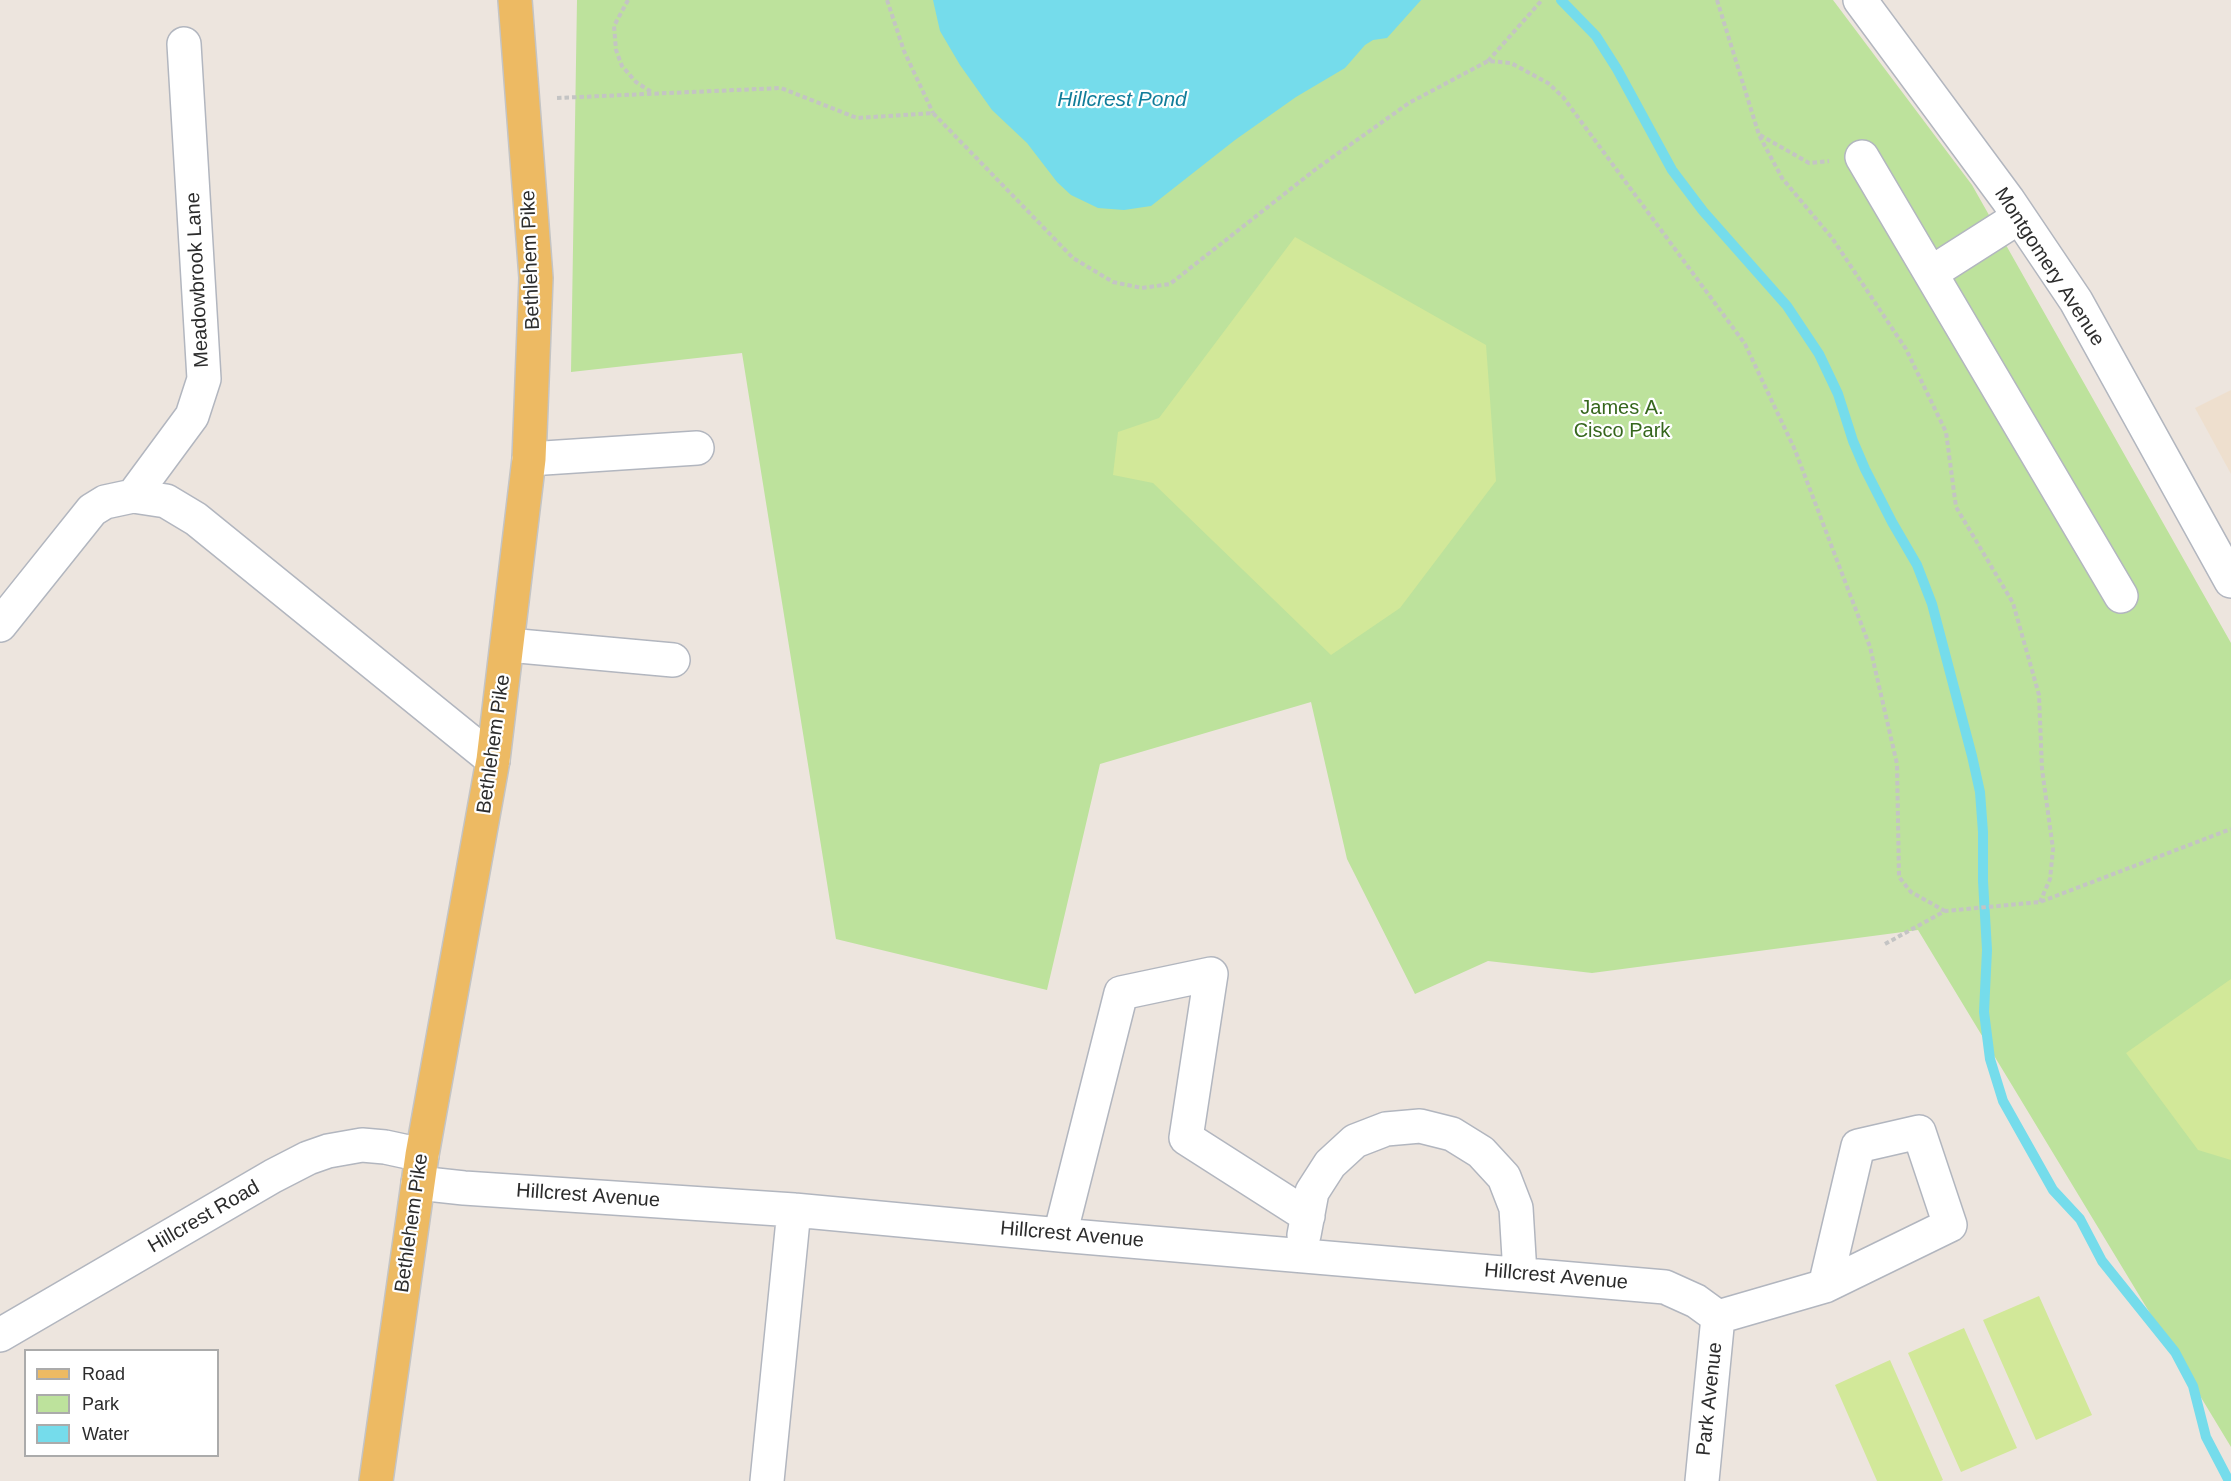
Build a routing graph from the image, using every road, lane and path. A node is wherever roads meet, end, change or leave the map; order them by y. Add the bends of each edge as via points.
1 (515, 0) edge
2 (628, 0) edge
3 (887, 0) edge
4 (1542, 0) edge
5 (1717, 0) edge
6 (1860, 0) edge
7 (184, 44) dead end
8 (1488, 61) junction
9 (654, 93) junction
10 (556, 98) dead end
11 (933, 113) junction
12 (1759, 135) junction
13 (1862, 157) joint
14 (2019, 217) junction
15 (1931, 273) junction
16 (697, 448) dead end
17 (529, 459) junction
18 (134, 496) junction
19 (2231, 581) edge
20 (2121, 596) dead end
21 (0, 624) edge
22 (508, 645) junction
23 (673, 660) dead end
24 (493, 760) junction
25 (2231, 829) edge
26 (2040, 902) junction
27 (1945, 911) junction
28 (1885, 944) dead end
29 (420, 1169) junction
30 (794, 1210) junction
31 (1308, 1216) junction
32 (1060, 1235) junction
33 (1300, 1255) junction
34 (1520, 1274) junction
35 (1825, 1286) junction
36 (1718, 1317) junction
37 (0, 1335) edge
38 (376, 1481) edge
39 (767, 1481) edge
40 (1702, 1481) edge

1 - 17 main road, Bethlehem Pike via 536,278
2 - 9 path via 614,26 616,50 622,66 636,82
3 - 11 path via 904,51
4 - 8 path
5 - 12 path
6 - 14 street, Montgomery Avenue
7 - 18 street, Meadowbrook Lane via 204,379 192,416
8 - 11 path via 1409,103 1316,169 1170,284 1142,288 1113,282 1073,258
8 - 27 path via 1511,63 1548,83 1563,97 1745,344 1795,450 1870,647 1898,764 1899,877 1911,892
9 - 10 path
9 - 11 path via 781,88 857,118
12 - 13 path via 1809,163
12 - 26 path via 1782,178 1832,238 1906,349 1946,432 1956,507 2013,603 2039,695 2042,769 2054,849 2050,879
13 - 15 street
14 - 15 street
14 - 19 street, Montgomery Avenue via 2076,301
15 - 20 street
16 - 17 street
17 - 22 main road, Bethlehem Pike
18 - 21 street via 105,502 92,510
18 - 24 street via 166,501 196,519
22 - 23 street
22 - 24 main road, Bethlehem Pike
24 - 29 main road, Bethlehem Pike
25 - 26 path
26 - 27 path
27 - 28 path
29 - 30 street, Hillcrest Avenue via 464,1188
29 - 37 street, Hillcrest Road via 385,1147 362,1145 309,1158
29 - 38 main road, Bethlehem Pike
30 - 32 street, Hillcrest Avenue
30 - 39 street
31 - 32 street via 1186,1138 1211,974 1121,993
31 - 33 street
31 - 34 street via 1312,1192 1330,1164 1355,1141 1386,1129 1420,1126 1452,1134 1481,1152 1503,1177 1516,1208
32 - 33 street, Hillcrest Avenue
33 - 34 street, Hillcrest Avenue
34 - 36 street, Hillcrest Avenue via 1665,1287 1696,1301
35 - 35 street via 1858,1146 1919,1132 1950,1225
35 - 36 street
36 - 40 street, Park Avenue

